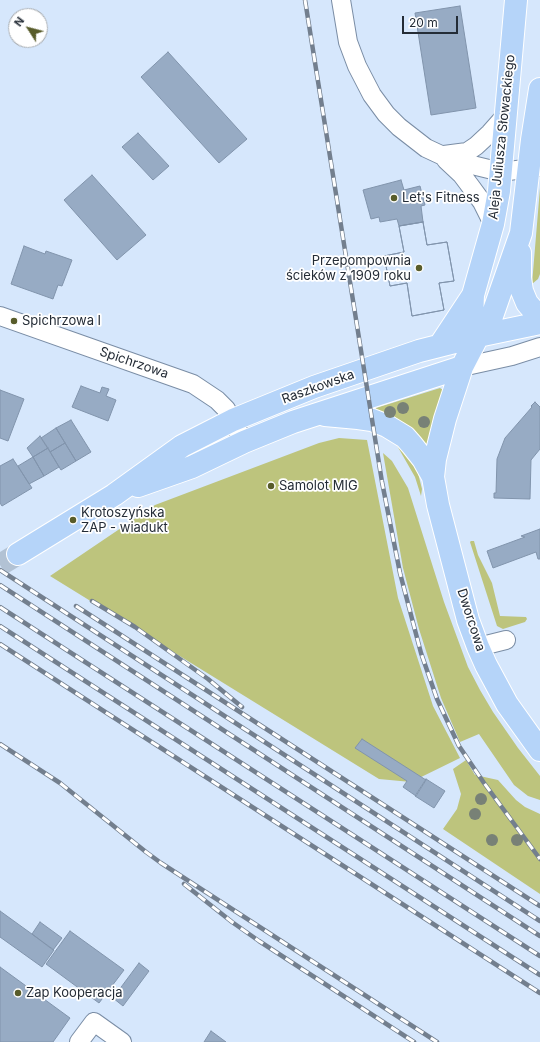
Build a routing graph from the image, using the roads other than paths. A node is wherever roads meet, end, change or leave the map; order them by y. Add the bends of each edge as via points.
1 (341, 0) edge
2 (516, 0) edge
3 (540, 89) edge
4 (506, 115) junction
5 (537, 120) edge
6 (441, 155) junction
7 (534, 167) edge
8 (501, 172) junction
9 (494, 224) junction
10 (521, 233) junction
11 (473, 295) junction
12 (540, 314) edge
13 (0, 316) edge
14 (540, 323) edge
15 (478, 336) junction
16 (440, 345) junction
17 (540, 347) edge
18 (462, 367) junction
19 (313, 415) junction
20 (233, 420) junction
21 (244, 442) junction
22 (433, 476) junction
23 (114, 495) junction
24 (18, 554) tunnel mouth
25 (506, 640) dead end
26 (478, 647) junction
27 (540, 750) edge
28 (79, 1042) edge
29 (122, 1042) edge

1 - 6 street via 348,42 372,95 399,127 426,148
2 - 4 main road, Aleja Juliusza Słowackiego
3 - 5 main road
4 - 6 street via 490,133 467,152
4 - 8 main road, Aleja Juliusza Słowackiego
5 - 7 main road
6 - 8 street
6 - 9 street via 467,181
7 - 8 street
7 - 10 main road
8 - 9 main road, Aleja Juliusza Słowackiego
9 - 11 main road, Aleja Juliusza Słowackiego
10 - 12 main road via 520,286 527,303
10 - 15 main road via 491,319
11 - 15 main road, Aleja Juliusza Słowackiego via 472,318
11 - 16 main road, Aleja Juliusza Słowackiego
13 - 20 street, Spichrzowa via 186,381 217,400
14 - 15 main road, Raszkowska
15 - 16 main road, Raszkowska
15 - 18 main road
16 - 20 main road, Raszkowska via 314,387
17 - 18 street, Raszkowska
18 - 19 main road, Raszkowska
18 - 22 main road, Dworcowa via 445,419
19 - 21 main road, Raszkowska
19 - 22 main road, Dworcowa via 339,415 372,420 387,426 412,445
20 - 21 street, Spichrzowa
20 - 23 main road, Raszkowska via 182,446
21 - 23 main road, Raszkowska via 192,467
22 - 26 main road, Dworcowa via 468,620
23 - 24 main road, Raszkowska
25 - 26 street
26 - 27 main road, Dworcowa via 507,704
28 - 29 street via 94,1022

